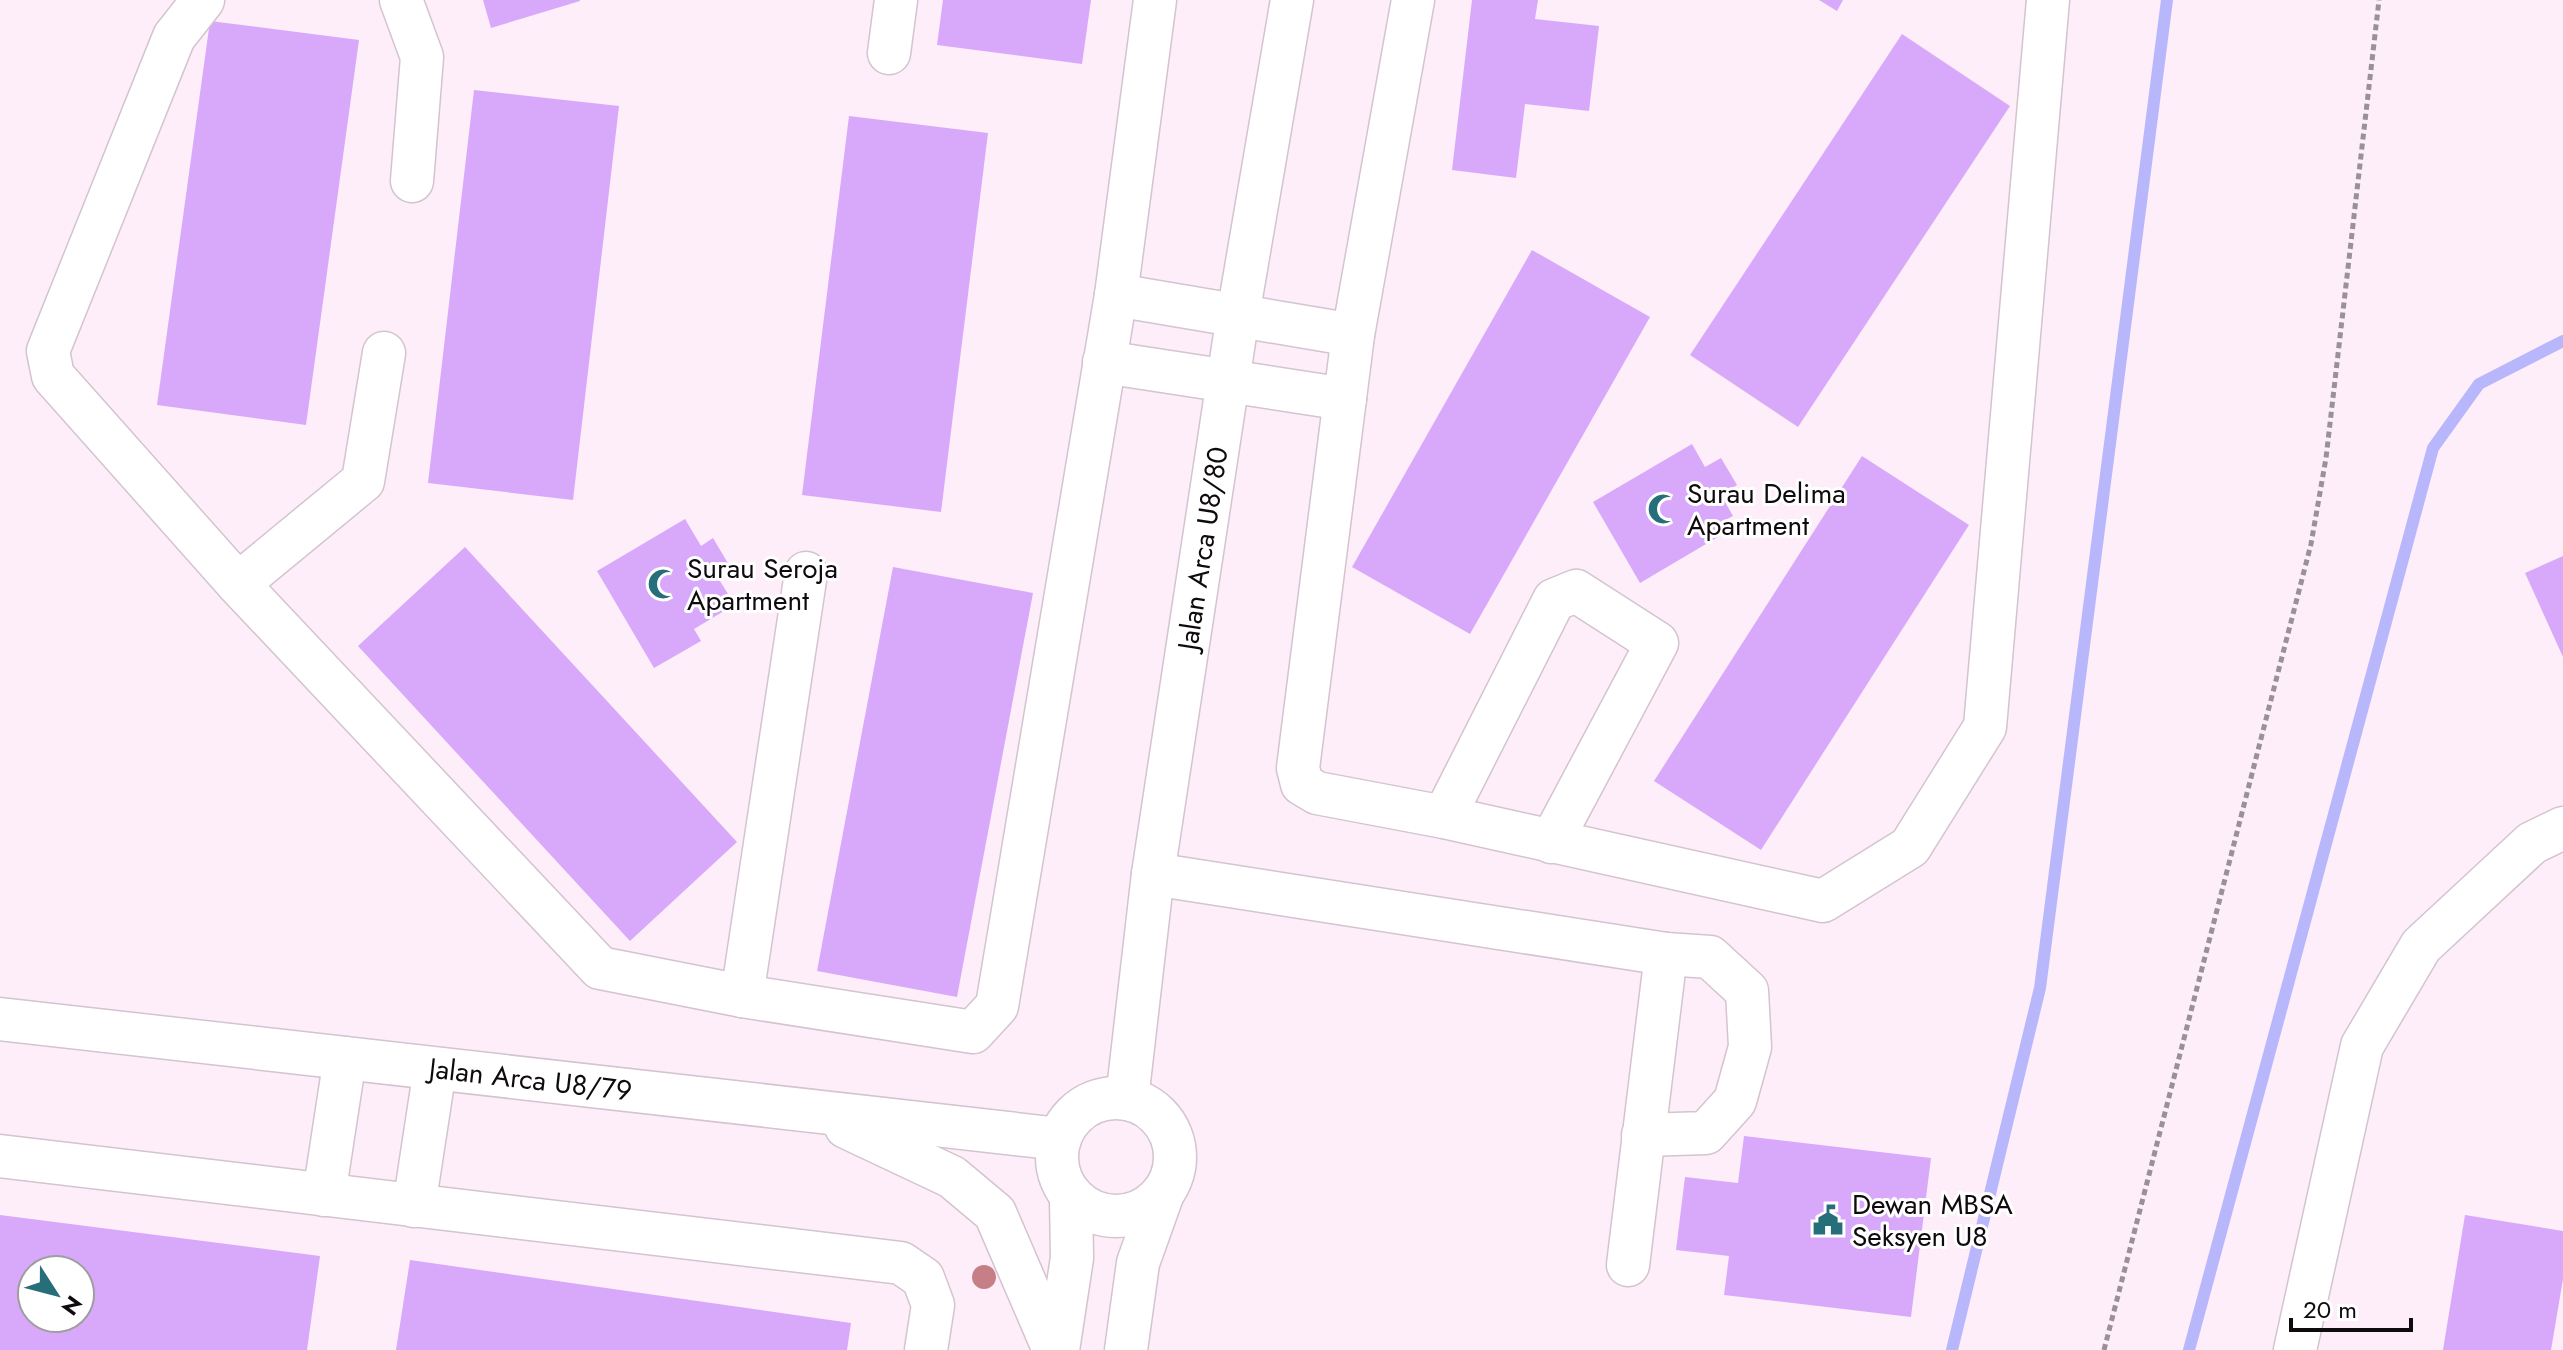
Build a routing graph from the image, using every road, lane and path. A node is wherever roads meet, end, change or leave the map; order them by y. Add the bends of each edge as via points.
1 (203, 0) edge
2 (401, 0) edge
3 (896, 0) edge
4 (1155, 0) edge
5 (1292, 0) edge
6 (1413, 0) edge
7 (2048, 0) edge
8 (2379, 0) edge
9 (889, 53) dead end
10 (412, 181) dead end
11 (1116, 295) junction
12 (1238, 315) junction
13 (1353, 335) junction
14 (384, 353) dead end
15 (1104, 362) junction
16 (1229, 382) junction
17 (1345, 399) junction
18 (806, 573) dead end
19 (238, 584) junction
20 (1444, 817) junction
21 (2563, 828) edge
22 (1551, 842) junction
23 (1153, 874) junction
24 (1666, 954) junction
25 (742, 996) junction
26 (0, 1019) edge
27 (345, 1058) junction
28 (435, 1069) junction
29 (1127, 1099) junction
30 (814, 1111) junction
31 (1643, 1135) junction
32 (1060, 1139) junction
33 (0, 1156) edge
34 (1163, 1193) junction
35 (324, 1195) junction
36 (1071, 1197) junction
37 (414, 1206) junction
38 (1628, 1265) dead end
39 (926, 1350) edge
40 (1056, 1350) edge
41 (1126, 1350) edge
42 (2104, 1350) edge
43 (2295, 1350) edge

1 - 19 street via 174,37 48,351 53,376
2 - 10 street via 422,57
3 - 9 street
4 - 11 street
5 - 12 street, Jalan Arca U8/80
6 - 13 street
7 - 22 street via 1985,727 1910,847 1823,901
8 - 42 path via 2326,458 2311,544
11 - 12 street
11 - 15 street
12 - 13 street
12 - 16 street, Jalan Arca U8/80
13 - 17 street
14 - 19 street via 363,481
15 - 16 street
15 - 25 street via 997,1006 973,1032
16 - 17 street
16 - 23 street, Jalan Arca U8/80
17 - 20 street via 1298,768 1302,784 1317,793
18 - 25 street
19 - 25 street via 600,968
20 - 22 street
20 - 22 street via 1554,600 1576,591 1657,643
21 - 43 street via 2532,843 2421,946 2362,1046
23 - 24 street
23 - 29 street, Jalan Arca U8/80
24 - 31 street
24 - 31 street via 1710,957 1747,991 1750,1047 1735,1101 1706,1133
26 - 27 street, Jalan Arca U8/79
27 - 28 street, Jalan Arca U8/79
27 - 35 street
28 - 30 street, Jalan Arca U8/79
28 - 37 street
29 - 32 street via 1086,1106
29 - 34 street via 1149,1108 1166,1125 1175,1147 1174,1172
30 - 32 street, Jalan Arca U8/79
30 - 40 street via 952,1177 995,1213
31 - 38 street
32 - 36 street via 1057,1159
33 - 35 street
34 - 36 street via 1142,1210 1118,1217 1092,1211
34 - 41 street via 1138,1263
35 - 37 street
36 - 40 street via 1072,1258
37 - 39 street via 901,1263 923,1278 933,1305

